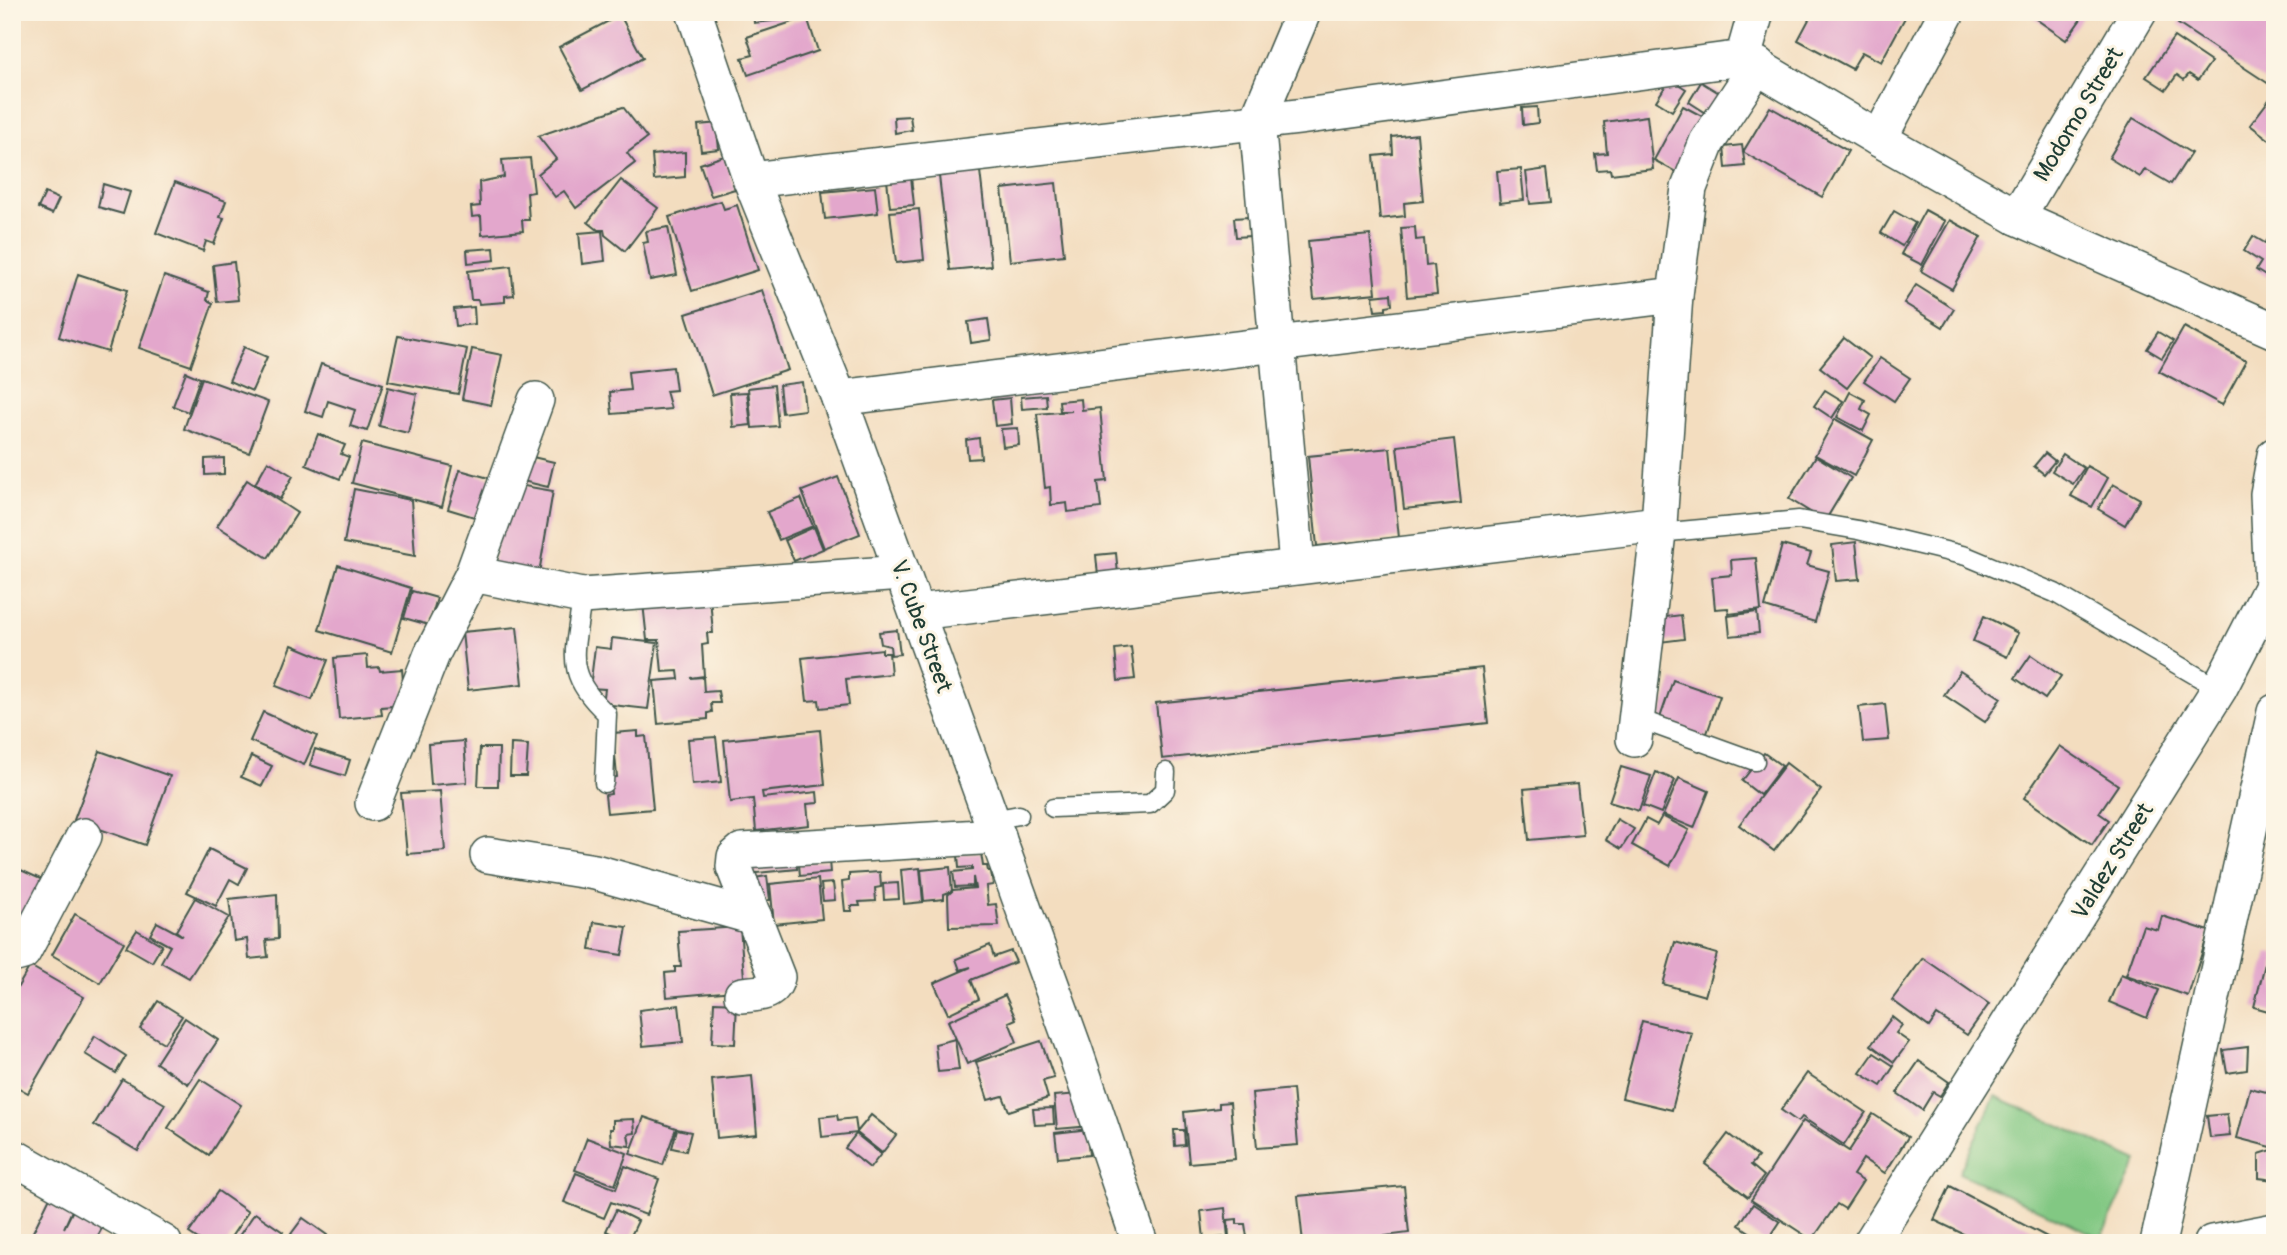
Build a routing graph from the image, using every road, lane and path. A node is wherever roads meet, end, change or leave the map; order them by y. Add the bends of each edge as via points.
1 (694, 12) edge
2 (1756, 12) edge
3 (1947, 12) edge
4 (2139, 12) edge
5 (1296, 14) edge
6 (1750, 61) junction
7 (1257, 121) junction
8 (1879, 139) junction
9 (751, 180) junction
10 (2017, 217) junction
11 (1675, 295) junction
12 (2275, 331) edge
13 (1277, 344) junction
14 (839, 398) junction
15 (536, 400) dead end
16 (2275, 455) edge
17 (1658, 529) junction
18 (1297, 565) junction
19 (902, 573) junction
20 (473, 574) junction
21 (582, 596) junction
22 (2274, 598) edge
23 (917, 612) junction
24 (2219, 689) junction
25 (2275, 712) edge
26 (1635, 728) joint
27 (1755, 761) dead end
28 (1166, 772) dead end
29 (604, 783) dead end
30 (373, 803) dead end
31 (1054, 808) dead end
32 (1003, 824) junction
33 (84, 836) dead end
34 (488, 855) dead end
35 (754, 918) junction
36 (12, 955) edge
37 (742, 995) dead end
38 (12, 1156) edge
39 (2275, 1231) edge
40 (1884, 1238) edge
41 (164, 1243) edge
42 (1140, 1243) edge
43 (2158, 1243) edge
44 (2212, 1243) edge

1 - 9 street, V. Cube Street
2 - 6 street
3 - 8 street
4 - 10 street, Modomo Street
5 - 7 street
6 - 7 street
6 - 8 street
6 - 11 street via 1707,142 1689,188
7 - 9 street
7 - 13 street
8 - 10 street
9 - 14 street, V. Cube Street
10 - 12 street
11 - 13 street
11 - 17 street
13 - 14 street
13 - 18 street
14 - 19 street, V. Cube Street
15 - 20 street
16 - 22 street, Valdez Street via 2268,494
17 - 18 street
17 - 24 lane via 1799,520 1966,556 2055,593
17 - 26 street
18 - 23 street
19 - 21 street
19 - 23 street, V. Cube Street
20 - 21 street
20 - 30 street via 432,654
21 - 29 lane via 575,668 584,694 607,714
22 - 24 street, Valdez Street
23 - 32 street, V. Cube Street
24 - 40 street, Valdez Street via 1975,1081
25 - 43 street
26 - 27 lane
28 - 31 lane via 1165,790 1150,804
32 - 35 street via 742,851 735,857 734,867
32 - 42 street, V. Cube Street
33 - 36 street via 23,952
34 - 35 street via 594,872
35 - 37 street via 777,977 767,992
38 - 41 street
39 - 44 street

